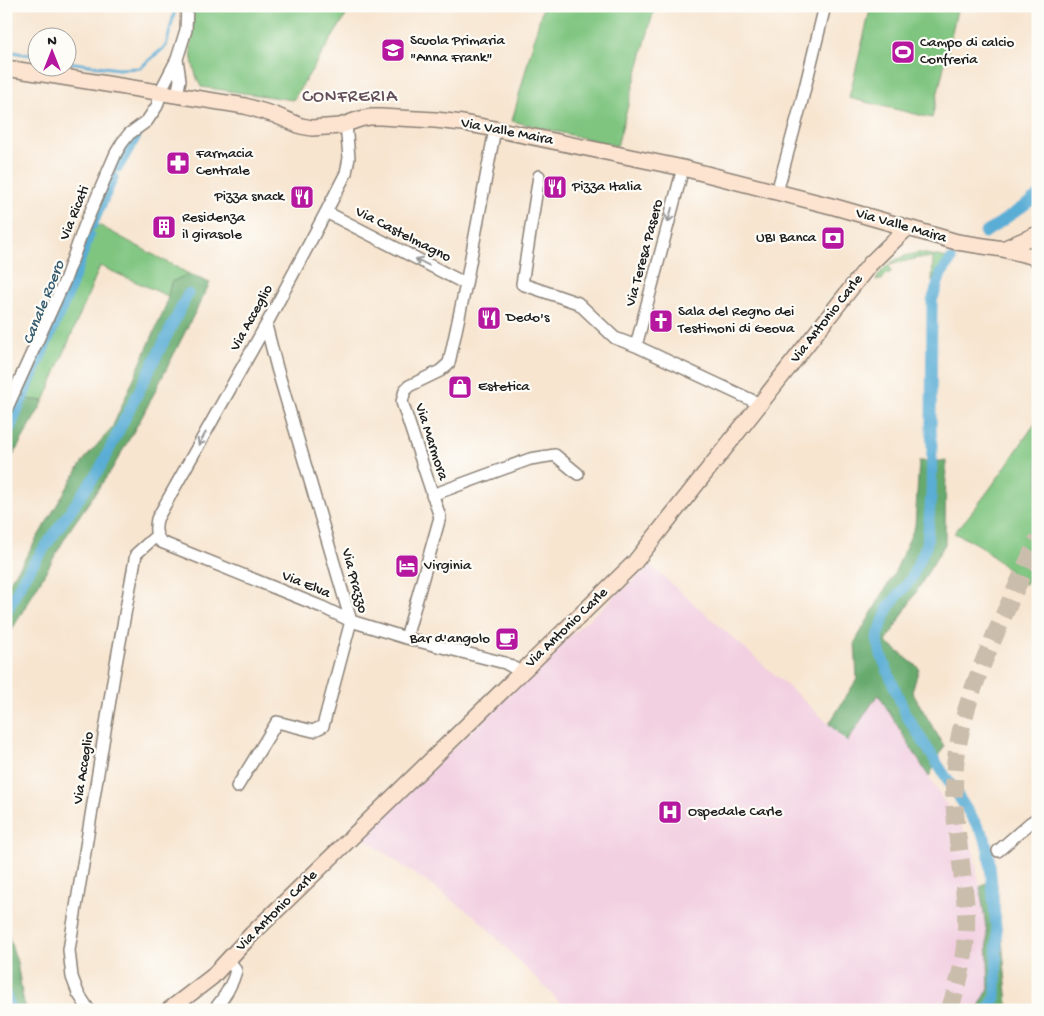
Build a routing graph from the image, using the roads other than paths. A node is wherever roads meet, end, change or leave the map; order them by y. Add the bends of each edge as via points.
1 (187, 6) edge
2 (825, 6) edge
3 (177, 59) junction
4 (6, 68) edge
5 (161, 93) junction
6 (177, 95) junction
7 (346, 124) junction
8 (495, 129) junction
9 (683, 168) junction
10 (539, 176) dead end
11 (777, 192) junction
12 (326, 212) junction
13 (890, 223) junction
14 (907, 228) junction
15 (1038, 234) edge
16 (1003, 249) junction
17 (1038, 260) edge
18 (870, 264) junction
19 (466, 284) junction
20 (266, 325) junction
21 (636, 346) junction
22 (760, 404) junction
23 (6, 410) edge
24 (578, 474) dead end
25 (432, 495) junction
26 (156, 536) junction
27 (351, 621) junction
28 (406, 638) junction
29 (521, 672) junction
30 (237, 787) dead end
31 (1038, 818) edge
32 (998, 851) dead end
33 (229, 960) junction
34 (89, 1010) edge
35 (169, 1010) edge
36 (214, 1010) edge

1 - 3 street via 186,30
2 - 11 street
3 - 5 street, Via Ricati
3 - 6 street via 180,80
4 - 5 street, Via Valle Maira
5 - 6 street, Via Valle Maira
5 - 23 street, Via Ricati via 147,121 130,134 116,153 65,280
6 - 7 street, Via Valle Maira via 252,108 312,128
7 - 8 street, Via Valle Maira via 370,117 386,117
7 - 12 street, Via Acceglio via 349,158 346,173
8 - 9 street, Via Valle Maira
8 - 19 street, Via Marmora
9 - 11 street, Via Valle Maira
9 -> 21 street, Via Teresa Pasero
10 - 21 street via 522,284 578,303 615,338
11 - 13 street, Via Valle Maira
19 -> 12 street, Via Castelmagno
12 - 20 street, Via Acceglio
13 - 14 street, Via Valle Maira
13 - 18 street, Via Antonio Carle
14 - 16 street, Via Valle Maira via 957,242
14 - 18 street, Via Antonio Carle
15 - 16 street
16 - 17 street, Via Valle Maira
18 - 22 street, Via Antonio Carle
19 - 25 street, Via Marmora via 449,363 404,390 402,402
20 -> 26 street, Via Acceglio via 157,519
20 - 27 street, Via Prazzo
21 - 22 street
22 - 29 street, Via Antonio Carle via 634,563
24 - 25 street via 555,455 530,458
25 - 28 street, Via Marmora via 440,517
26 - 27 street, Via Elva via 162,542
26 - 34 street, Via Acceglio via 136,554 69,950 72,977
27 - 28 street, Via Elva
27 - 30 street, Via Prazzo via 323,726 313,731 277,722
28 - 29 street, Via Elva via 505,663
29 - 33 street, Via Antonio Carle
31 - 32 street
33 - 35 street, Via Antonio Carle via 212,978
33 - 36 street, Via Antonio Carle via 236,971 234,981

